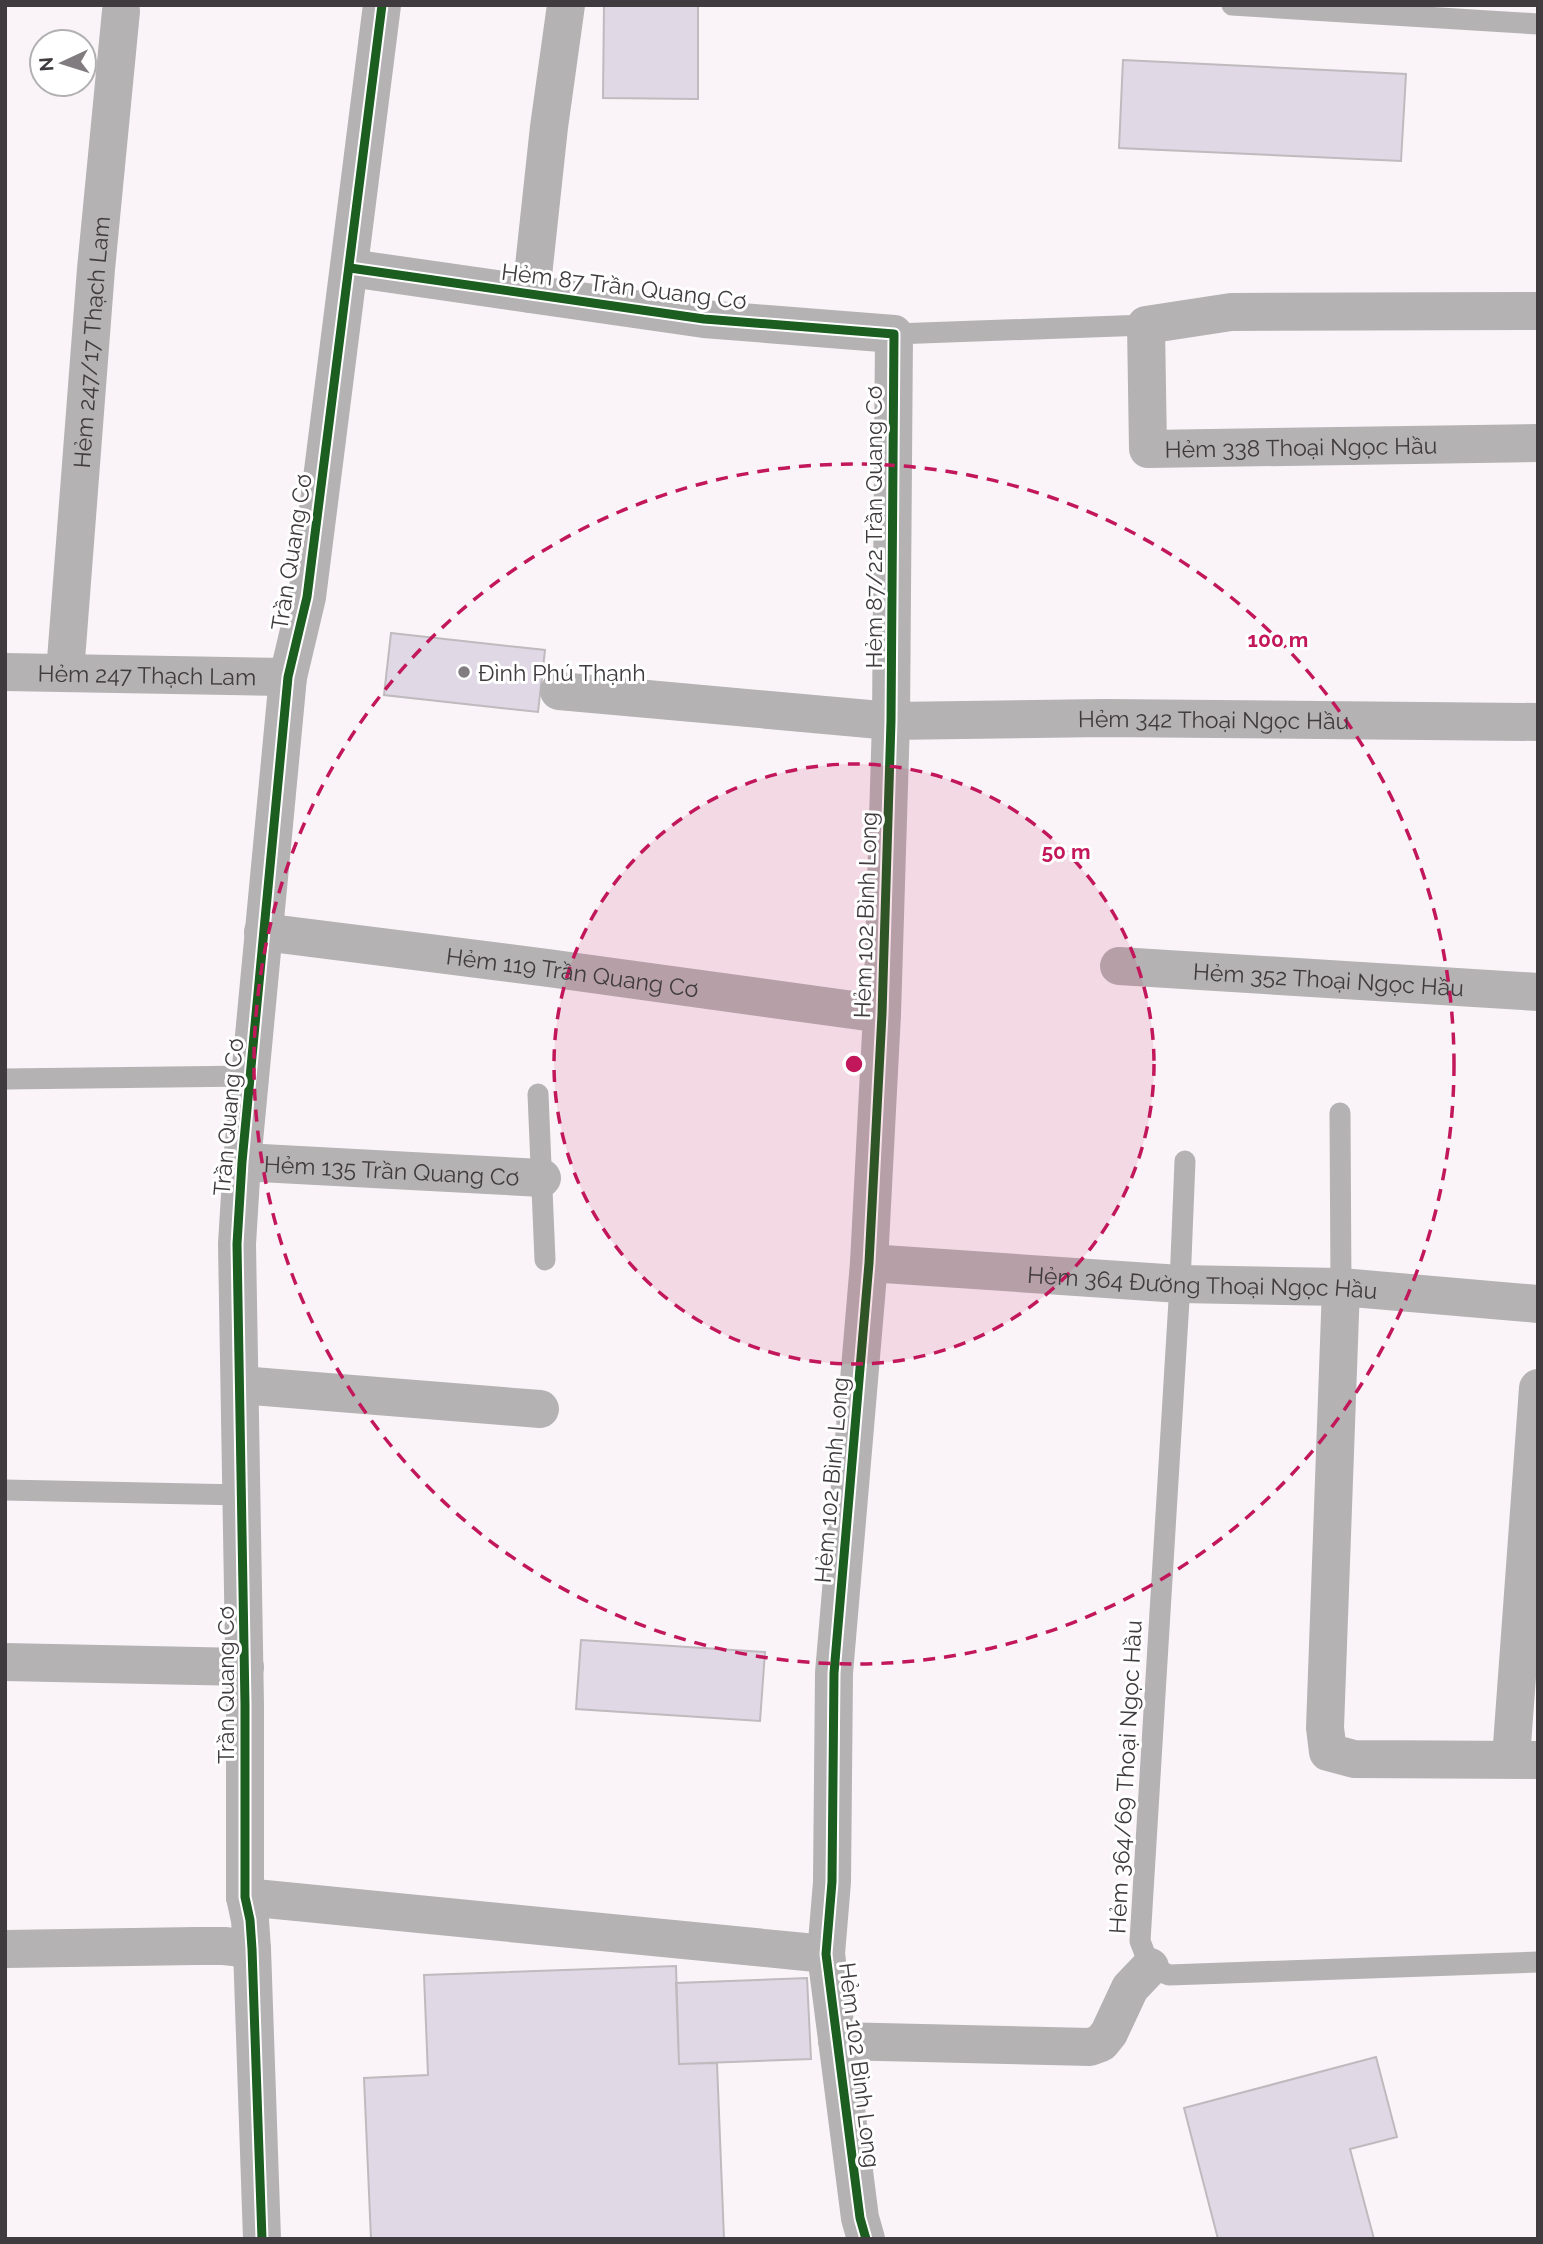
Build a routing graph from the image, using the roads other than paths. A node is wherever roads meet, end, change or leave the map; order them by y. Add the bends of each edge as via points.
1 (382, 5) edge
2 (566, 5) edge
3 (1232, 5) edge
4 (121, 11) dead end
5 (1538, 24) edge
6 (350, 268) junction
7 (531, 294) junction
8 (1538, 311) edge
9 (1146, 325) junction
10 (894, 334) junction
11 (1538, 443) edge
12 (5, 672) edge
13 (65, 673) junction
14 (288, 677) junction
15 (559, 691) dead end
16 (891, 721) junction
17 (1538, 722) edge
18 (263, 932) junction
19 (1119, 966) dead end
20 (1538, 992) edge
21 (882, 1014) junction
22 (250, 1076) junction
23 (5, 1079) edge
24 (538, 1094) dead end
25 (1340, 1113) dead end
26 (1185, 1161) dead end
27 (242, 1162) junction
28 (542, 1178) junction
29 (545, 1259) dead end
30 (869, 1263) junction
31 (1180, 1284) junction
32 (1340, 1287) junction
33 (1538, 1304) edge
34 (240, 1385) junction
35 (1538, 1388) edge
36 (540, 1409) dead end
37 (5, 1490) edge
38 (242, 1495) junction
39 (5, 1662) edge
40 (245, 1667) junction
41 (1524, 1759) edge
42 (245, 1897) junction
43 (5, 1949) edge
44 (252, 1949) junction
45 (826, 1954) junction
46 (1538, 1962) edge
47 (1150, 1967) junction
48 (837, 2041) junction
49 (261, 2239) edge
50 (866, 2239) edge

1 - 6 street, Trần Quang Cơ
2 - 7 street
3 - 5 lane
4 - 13 street, Hẻm 247/17 Thạch Lam
6 - 7 street, Hẻm 87 Trần Quang Cơ
6 - 14 street, Trần Quang Cơ via 307,597
7 - 10 street, Hẻm 87 Trần Quang Cơ via 704,319
8 - 9 street via 1231,312
9 - 10 lane
9 - 11 street, Hẻm 338 Thoại Ngọc Hầu via 1148,449
10 - 16 street, Hẻm 87/22 Trần Quang Cơ
12 - 13 street, Hẻm 247 Thạch Lam
13 - 14 street, Hẻm 247 Thạch Lam
14 - 18 street, Trần Quang Cơ
15 - 16 street, Hẻm 342 Thoại Ngọc Hầu
16 - 17 street, Hẻm 342 Thoại Ngọc Hầu
16 - 21 street, Hẻm 102 Bình Long
18 - 21 street, Hẻm 119 Trần Quang Cơ
18 - 22 street, Trần Quang Cơ
19 - 20 street, Hẻm 352 Thoại Ngọc Hầu
21 - 30 street, Hẻm 102 Bình Long
22 - 23 lane
22 - 27 street, Trần Quang Cơ
24 - 28 lane, Hẻm 135 Trần Quang Cơ
25 - 32 lane
26 - 31 lane, Hẻm 364/69 Thoại Ngọc Hầu
27 - 28 street, Hẻm 135 Trần Quang Cơ
27 - 34 street, Trần Quang Cơ via 237,1244
28 - 29 lane, Hẻm 135 Trần Quang Cơ
30 - 31 street, Hẻm 364 Đường Thoại Ngọc Hầu
30 - 45 street, Hẻm 102 Bình Long via 834,1673 832,1882
31 - 32 street, Hẻm 364 Đường Thoại Ngọc Hầu
31 - 47 lane, Hẻm 364/69 Thoại Ngọc Hầu via 1140,1941
32 - 33 street, Hẻm 364 Đường Thoại Ngọc Hầu
32 - 41 street via 1325,1728 1328,1752 1354,1759
34 - 36 street
34 - 38 street, Trần Quang Cơ
35 - 41 street
37 - 38 lane
38 - 40 street, Trần Quang Cơ
39 - 40 street
40 - 42 street, Trần Quang Cơ
42 - 44 street, Trần Quang Cơ
42 - 45 street
43 - 44 street
44 - 49 street, Trần Quang Cơ
45 - 48 street, Hẻm 102 Bình Long
46 - 47 lane via 1168,1975
47 - 48 street via 1130,1988 1109,2034 1090,2047
48 - 50 street, Hẻm 102 Bình Long

